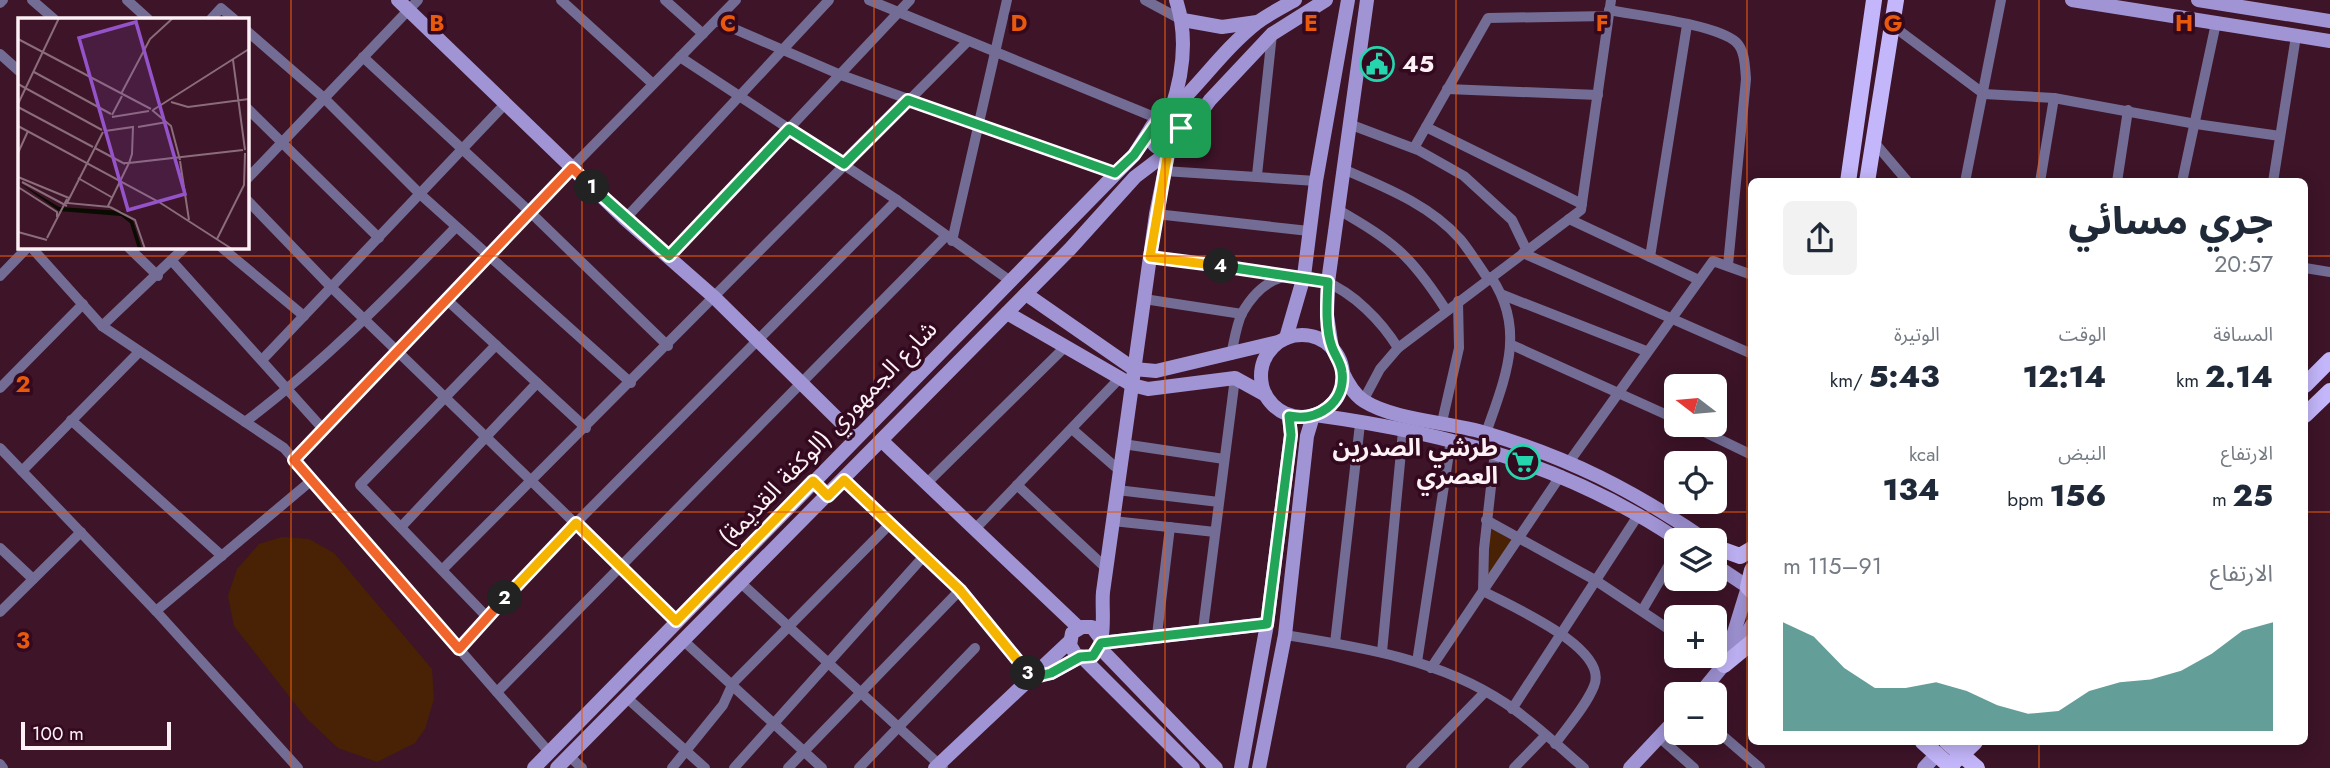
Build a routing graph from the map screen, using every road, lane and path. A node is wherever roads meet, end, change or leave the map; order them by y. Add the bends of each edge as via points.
1 (32, 0) edge
2 (127, 0) edge
3 (561, 0) edge
4 (665, 0) edge
5 (736, 0) edge
6 (829, 0) edge
7 (869, 0) edge
8 (910, 0) edge
9 (1007, 0) edge
10 (1145, 0) edge
11 (1176, 0) edge
12 (1295, 0) edge
13 (1326, 0) edge
14 (1348, 0) edge
15 (1367, 0) edge
16 (1874, 0) edge
17 (2001, 0) edge
18 (2072, 0) edge
19 (2198, 0) edge
20 (1897, 1) edge
21 (2219, 2) edge
22 (408, 3) edge
23 (1609, 9) edge
24 (2265, 11) junction
25 (898, 13) junction
26 (53, 18) edge
27 (147, 18) edge
28 (212, 18) edge
29 (233, 18) edge
30 (1183, 20) junction
31 (716, 21) junction
32 (1259, 21) junction
33 (2330, 21) edge
34 (2216, 23) junction
35 (1687, 25) junction
36 (1892, 29) junction
37 (2261, 30) junction
38 (1871, 31) junction
39 (248, 32) edge
40 (703, 34) junction
41 (1272, 34) junction
42 (2296, 36) junction
43 (968, 41) junction
44 (2330, 41) edge
45 (782, 50) junction
46 (995, 50) junction
47 (0, 54) edge
48 (363, 57) junction
49 (680, 57) junction
50 (18, 70) edge
51 (841, 75) junction
52 (653, 84) junction
53 (1447, 89) junction
54 (1984, 94) junction
55 (739, 95) junction
56 (1598, 95) junction
57 (324, 98) junction
58 (2054, 98) junction
59 (908, 100) junction
60 (506, 103) junction
61 (248, 109) edge
62 (2128, 110) junction
63 (1162, 119) junction
64 (1349, 124) junction
65 (2196, 124) junction
66 (978, 125) junction
67 (1426, 127) junction
68 (789, 129) junction
69 (2280, 136) junction
70 (284, 141) junction
71 (1874, 142) junction
72 (1172, 148) junction
73 (1414, 148) junction
74 (463, 149) junction
75 (844, 164) junction
76 (572, 168) junction
77 (1343, 169) junction
78 (1164, 171) junction
79 (1115, 173) junction
80 (1257, 175) junction
81 (248, 178) edge
82 (1849, 178) edge
83 (1868, 178) edge
84 (1905, 178) edge
85 (1966, 178) edge
86 (2041, 178) edge
87 (2118, 178) edge
88 (2183, 178) edge
89 (2274, 178) edge
90 (1316, 181) junction
91 (420, 194) junction
92 (897, 200) junction
93 (248, 201) edge
94 (1582, 204) junction
95 (1337, 209) junction
96 (529, 211) junction
97 (1156, 214) junction
98 (625, 219) junction
99 (1569, 219) junction
100 (456, 227) junction
101 (1309, 231) junction
102 (379, 238) junction
103 (949, 238) junction
104 (28, 248) edge
105 (30, 248) edge
106 (129, 248) edge
107 (184, 248) edge
108 (222, 248) edge
109 (1525, 252) junction
110 (488, 255) junction
111 (669, 256) junction
112 (1150, 257) junction
113 (1650, 257) junction
114 (172, 261) junction
115 (1728, 265) junction
116 (2308, 268) edge
117 (2330, 272) edge
118 (1748, 273) edge
119 (1285, 275) junction
120 (0, 276) edge
121 (158, 276) junction
122 (1304, 276) junction
123 (1490, 278) junction
124 (1009, 280) junction
125 (1699, 280) junction
126 (1328, 282) junction
127 (331, 287) junction
128 (1026, 294) junction
129 (1503, 295) junction
130 (715, 298) junction
131 (446, 299) junction
132 (1144, 299) junction
133 (1458, 301) junction
134 (83, 304) junction
135 (1446, 310) junction
136 (1007, 313) junction
137 (1242, 314) junction
138 (304, 317) junction
139 (1672, 317) junction
140 (365, 320) junction
141 (102, 326) junction
142 (759, 340) junction
143 (1282, 340) junction
144 (496, 345) junction
145 (1512, 345) junction
146 (668, 346) junction
147 (1064, 348) junction
148 (1332, 348) junction
149 (1398, 348) junction
150 (397, 351) junction
151 (1646, 351) junction
152 (1748, 352) edge
153 (138, 353) junction
154 (1231, 355) junction
155 (262, 360) junction
156 (2330, 360) edge
157 (1134, 369) junction
158 (1342, 371) junction
159 (1235, 378) junction
160 (801, 382) junction
161 (1125, 382) junction
162 (2308, 382) edge
163 (537, 383) junction
164 (631, 383) junction
165 (0, 388) edge
166 (289, 389) junction
167 (1618, 390) junction
168 (2330, 391) edge
169 (1264, 394) junction
170 (446, 397) junction
171 (1363, 401) junction
172 (885, 407) junction
173 (2308, 412) edge
174 (1664, 413) edge
175 (1289, 416) junction
176 (1314, 416) junction
177 (71, 419) junction
178 (245, 422) junction
179 (900, 422) junction
180 (1442, 422) junction
181 (1360, 424) junction
182 (586, 428) junction
183 (324, 429) junction
184 (1072, 429) junction
185 (1403, 432) junction
186 (1486, 433) junction
187 (486, 436) junction
188 (856, 437) junction
189 (1717, 438) edge
190 (882, 440) junction
191 (1451, 440) junction
192 (1123, 444) junction
193 (0, 448) edge
194 (1495, 451) junction
195 (1748, 453) edge
196 (1224, 458) junction
197 (294, 460) junction
198 (1569, 462) junction
199 (22, 471) junction
200 (1120, 471) junction
201 (1561, 475) junction
202 (312, 480) junction
203 (844, 480) junction
204 (532, 481) junction
205 (813, 481) junction
206 (928, 482) junction
207 (1017, 485) junction
208 (1117, 490) junction
209 (828, 496) junction
210 (1219, 502) junction
211 (1639, 514) junction
212 (1486, 520) junction
213 (1113, 521) junction
214 (576, 523) junction
215 (891, 523) junction
216 (401, 527) junction
217 (1170, 527) junction
218 (1688, 528) edge
219 (975, 529) junction
220 (1664, 530) edge
221 (81, 532) junction
222 (1215, 532) junction
223 (1520, 538) junction
224 (0, 548) edge
225 (1727, 551) edge
226 (1748, 551) edge
227 (924, 555) junction
228 (222, 556) junction
229 (1727, 557) edge
230 (618, 566) junction
231 (1106, 568) junction
232 (442, 570) junction
233 (1727, 570) edge
234 (1664, 573) edge
235 (1748, 576) edge
236 (1748, 578) edge
237 (33, 579) junction
238 (1595, 580) junction
239 (742, 584) junction
240 (1748, 588) edge
241 (960, 590) junction
242 (1483, 591) junction
243 (1103, 592) junction
244 (1643, 609) junction
245 (156, 611) junction
246 (0, 612) edge
247 (487, 617) junction
248 (676, 621) junction
249 (1267, 624) junction
250 (1664, 625) edge
251 (789, 626) junction
252 (1080, 627) junction
253 (1203, 629) junction
254 (1748, 631) edge
255 (1560, 634) junction
256 (1157, 635) junction
257 (1285, 635) junction
258 (1070, 641) junction
259 (685, 642) junction
260 (1101, 643) junction
261 (1335, 643) junction
262 (1748, 645) edge
263 (975, 648) dead end
264 (459, 649) junction
265 (1382, 652) junction
266 (1727, 654) edge
267 (1081, 657) junction
268 (1727, 660) edge
269 (828, 661) junction
270 (1417, 662) junction
271 (1727, 663) edge
272 (1431, 668) junction
273 (1721, 668) edge
274 (1034, 676) junction
275 (1710, 682) edge
276 (733, 683) junction
277 (497, 692) junction
278 (861, 692) junction
279 (1485, 692) junction
280 (627, 698) junction
281 (1512, 709) junction
282 (774, 724) junction
283 (899, 726) junction
284 (1664, 732) edge
285 (1545, 736) junction
286 (1659, 737) junction
287 (1727, 739) edge
288 (1555, 744) junction
289 (1945, 745) edge
290 (1972, 745) edge
291 (687, 751) junction
292 (804, 751) junction
293 (549, 752) junction
294 (569, 756) junction
295 (1953, 764) edge
296 (939, 767) edge
297 (298, 768) edge
298 (534, 768) edge
299 (557, 768) edge
300 (582, 768) edge
301 (672, 768) edge
302 (705, 768) edge
303 (734, 768) edge
304 (788, 768) edge
305 (822, 768) edge
306 (859, 768) edge
307 (1193, 768) edge
308 (1216, 768) edge
309 (1241, 768) edge
310 (1259, 768) edge
311 (1411, 768) edge
312 (1514, 768) edge
313 (1584, 768) edge
314 (1630, 768) edge
315 (1693, 768) edge
316 (1760, 768) edge
317 (1924, 768) edge
318 (1977, 768) edge

1 - 26 street
2 - 27 street
3 - 52 street
4 - 40 street
5 - 31 street
6 - 45 street
7 - 25 street
8 - 25 street
9 - 46 street
10 - 30 street
11 - 30 street
12 - 32 street
13 - 41 street
14 - 90 street
15 - 64 street
16 - 38 main road
17 - 54 street
18 - 34 street
19 - 21 street
20 - 36 main road
21 - 24 street
22 - 48 street
22 - 60 street
23 - 35 street
23 - 53 street via 1488,18
23 - 56 street
24 - 33 street
24 - 37 street
25 - 43 street
25 - 51 street
28 - 29 street via 221,8
30 - 32 street via 1222,27
30 - 63 street via 1184,46
31 - 40 street
31 - 45 street
32 - 63 street
34 - 37 street
34 - 65 street
35 - 113 street
35 - 115 street via 1718,31 1738,43 1742,53 1746,79
36 - 38 main road via 1889,39 1880,40
36 - 54 street
36 - 71 main road
37 - 42 street
38 - 82 main road
39 - 57 street
40 - 49 street
41 - 72 street
41 - 80 street
42 - 44 street
42 - 69 street
43 - 46 street
43 - 59 street
45 - 51 street
45 - 55 street
46 - 63 street
46 - 66 street
47 - 50 street
48 - 57 street
48 - 74 street
49 - 52 street
49 - 55 street
51 - 59 street
51 - 68 street
52 - 76 street
53 - 56 street
53 - 67 street
54 - 58 street
54 - 85 street
55 - 68 street
55 - 98 street
56 - 94 street
57 - 70 street
57 - 91 street
58 - 62 street
58 - 86 street
59 - 66 street
59 - 75 street
60 - 74 street
60 - 76 street
61 - 70 street
62 - 65 street
62 - 87 street
63 - 72 street via 1181,128
63 - 72 street via 1155,146
63 - 79 street, شارع الجمهوري (الوكفة القديمة)
64 - 73 street
64 - 77 street
65 - 69 street
65 - 88 street
66 - 79 street
66 - 103 street
67 - 73 street
67 - 94 street
68 - 75 street
68 - 111 street
69 - 89 street
70 - 81 street
70 - 102 street
71 - 83 main road
71 - 84 street
72 - 78 street
72 - 128 street, شارع الجمهوري (الوكفة القديمة) via 1135,177
73 - 109 street via 1464,176 1513,220
74 - 91 street
74 - 96 street
75 - 92 street
75 - 130 street
76 - 96 street
76 - 98 street
77 - 95 street
77 - 123 street via 1407,197 1435,217 1459,238
78 - 80 street
78 - 97 street
79 - 124 street, شارع الجمهوري (الوكفة القديمة)
80 - 90 street
90 - 101 street
91 - 100 street
91 - 102 street
92 - 103 street
92 - 142 street
93 - 127 street
94 - 99 street
95 - 126 street
95 - 135 street via 1387,238 1414,262
96 - 110 street
96 - 146 street
97 - 101 street
97 - 112 street
98 - 111 street
99 - 109 street
99 - 113 street
100 - 110 street
100 - 140 street
101 - 122 street
102 - 127 street
103 - 124 street
103 - 160 street
104 - 120 street
105 - 134 street
106 - 121 street
107 - 114 street
108 - 138 street
109 - 123 street
109 - 139 street
110 - 131 street
110 - 164 street
111 - 130 street
112 - 119 street
112 - 132 street
113 - 125 street
114 - 121 street
114 - 155 street
115 - 118 street
115 - 125 street via 1713,261
116 - 117 street
119 - 122 street
119 - 137 street via 1259,290
121 - 141 street
122 - 126 street
122 - 143 street
123 - 129 street
123 - 133 street
124 - 172 street, شارع الجمهوري (الوكفة القديمة)
125 - 139 street
126 - 148 street
126 - 149 street via 1369,309
127 - 138 street
127 - 140 street
128 - 136 street, شارع الجمهوري (الوكفة القديمة)
128 - 157 street
129 - 145 street
129 - 151 street
130 - 142 street
130 - 146 street
131 - 144 street
131 - 150 street
132 - 137 street
132 - 157 street
133 - 135 street
133 - 180 street via 1459,348
134 - 141 street
134 - 165 street
135 - 149 street
136 - 147 street
136 - 179 street, شارع الجمهوري (الوكفة القديمة)
137 - 154 street
138 - 155 street
139 - 151 street
139 - 152 street
140 - 150 street
140 - 166 street
141 - 153 street
142 - 160 street
142 - 214 street
143 - 148 street via 1310,336
143 - 154 street
143 - 169 street via 1263,362
144 - 163 street
144 - 170 street
145 - 167 street
145 - 186 street
146 - 164 street
147 - 161 street
147 - 206 street
148 - 158 street
149 - 171 street
150 - 170 street
150 - 183 street
151 - 167 street
153 - 177 street
153 - 178 street
154 - 157 street via 1156,371
155 - 166 street
156 - 162 main road
157 - 161 street
158 - 171 street
158 - 176 street via 1338,395
159 - 161 street via 1148,389
159 - 169 street
159 - 196 street
160 - 188 street
160 - 230 street
161 - 184 street
161 - 192 street
163 - 182 street
163 - 187 street
164 - 182 street
166 - 178 street
166 - 183 street
167 - 174 street
167 - 198 street
168 - 173 main road
169 - 175 street via 1274,408
170 - 187 street
170 - 216 street via 360,485
171 - 180 street
172 - 179 street
172 - 188 street, شارع الجمهوري (الوكفة القديمة)
175 - 176 street
175 - 249 street via 1291,435
176 - 181 street
176 - 257 street via 1307,436
177 - 199 street
177 - 228 street
178 - 197 street
179 - 190 street, شارع الجمهوري (الوكفة القديمة)
180 - 186 street
181 - 185 street
181 - 261 street
182 - 204 street
183 - 197 street
184 - 200 street
184 - 207 street
185 - 191 street
185 - 265 street
186 - 198 street
187 - 204 street
187 - 216 street
188 - 205 street, شارع الجمهوري (الوكفة القديمة)
189 - 195 street
190 - 203 street, شارع الجمهوري (الوكفة القديمة)
190 - 206 street
191 - 194 street
191 - 270 street
192 - 196 street
192 - 200 street
193 - 199 street
194 - 201 street
194 - 212 street
196 - 210 street
197 - 202 street
198 - 218 street via 1649,501
199 - 221 street
200 - 208 street
201 - 211 street
201 - 223 street
202 - 228 street
202 - 264 street
203 - 209 street, شارع الجمهوري (الوكفة القديمة)
203 - 215 street
204 - 214 street
204 - 232 street
205 - 209 street
205 - 248 street, شارع الجمهوري (الوكفة القديمة)
206 - 219 street
207 - 219 street
207 - 231 street
208 - 210 street
208 - 213 street
209 - 239 street, شارع الجمهوري (الوكفة القديمة)
210 - 222 street
211 - 220 street
211 - 238 street
212 - 223 street
212 - 242 street
213 - 217 street
213 - 231 street
214 - 230 street
214 - 247 street
215 - 227 street
215 - 251 street
216 - 232 street
217 - 222 street
217 - 256 street
219 - 252 street
221 - 237 street
221 - 245 street
222 - 253 street
223 - 238 street
223 - 242 street
224 - 237 street
225 - 226 main road via 1740,556
227 - 241 street
227 - 269 street
228 - 245 street
229 - 235 street
230 - 248 street
230 - 277 street
231 - 243 street
232 - 247 street
233 - 236 street
234 - 244 street
237 - 246 street
238 - 244 street
238 - 255 street
239 - 251 street
239 - 259 street, شارع الجمهوري (الوكفة القديمة)
240 - 266 street
241 - 274 street
241 - 278 street
242 - 255 street
242 - 272 street
243 - 252 street
243 - 260 street
244 - 250 street
245 - 297 street
247 - 264 street
248 - 293 street, شارع الجمهوري (الوكفة القديمة)
249 - 253 street
249 - 309 street
251 - 269 street
251 - 276 street
252 - 258 street
252 - 260 street via 1092,627
253 - 256 street
254 - 268 street
255 - 281 street
255 - 288 street via 1591,658 1596,676 1594,687
256 - 260 street
257 - 261 street
257 - 310 street
258 - 267 street via 1071,649
258 - 274 street
259 - 276 street
259 - 280 street, شارع الجمهوري (الوكفة القديمة)
260 - 267 street via 1093,656
260 - 308 street
261 - 265 street
262 - 271 main road
263 - 283 street
264 - 277 street
265 - 270 street
267 - 274 street via 1051,673
267 - 307 street
269 - 278 street
269 - 282 street
270 - 272 street
272 - 279 street
273 - 275 street
274 - 296 street
276 - 282 street
276 - 291 street via 723,705
277 - 293 street
278 - 283 street
278 - 292 street
279 - 281 street
279 - 311 street
280 - 291 street
280 - 294 street, شارع الجمهوري (الوكفة القديمة)
281 - 285 street
282 - 292 street
282 - 303 street
283 - 296 street
283 - 306 street
284 - 286 street
285 - 288 street
285 - 312 street
286 - 314 street
286 - 315 street
287 - 316 street
288 - 313 street
289 - 295 main road
289 - 317 street
290 - 295 main road
291 - 301 street
291 - 302 street
292 - 304 street
292 - 305 street
293 - 298 street, شارع الجمهوري (الوكفة القديمة)
294 - 299 street, شارع الجمهوري (الوكفة القديمة)
294 - 300 street
295 - 318 main road

